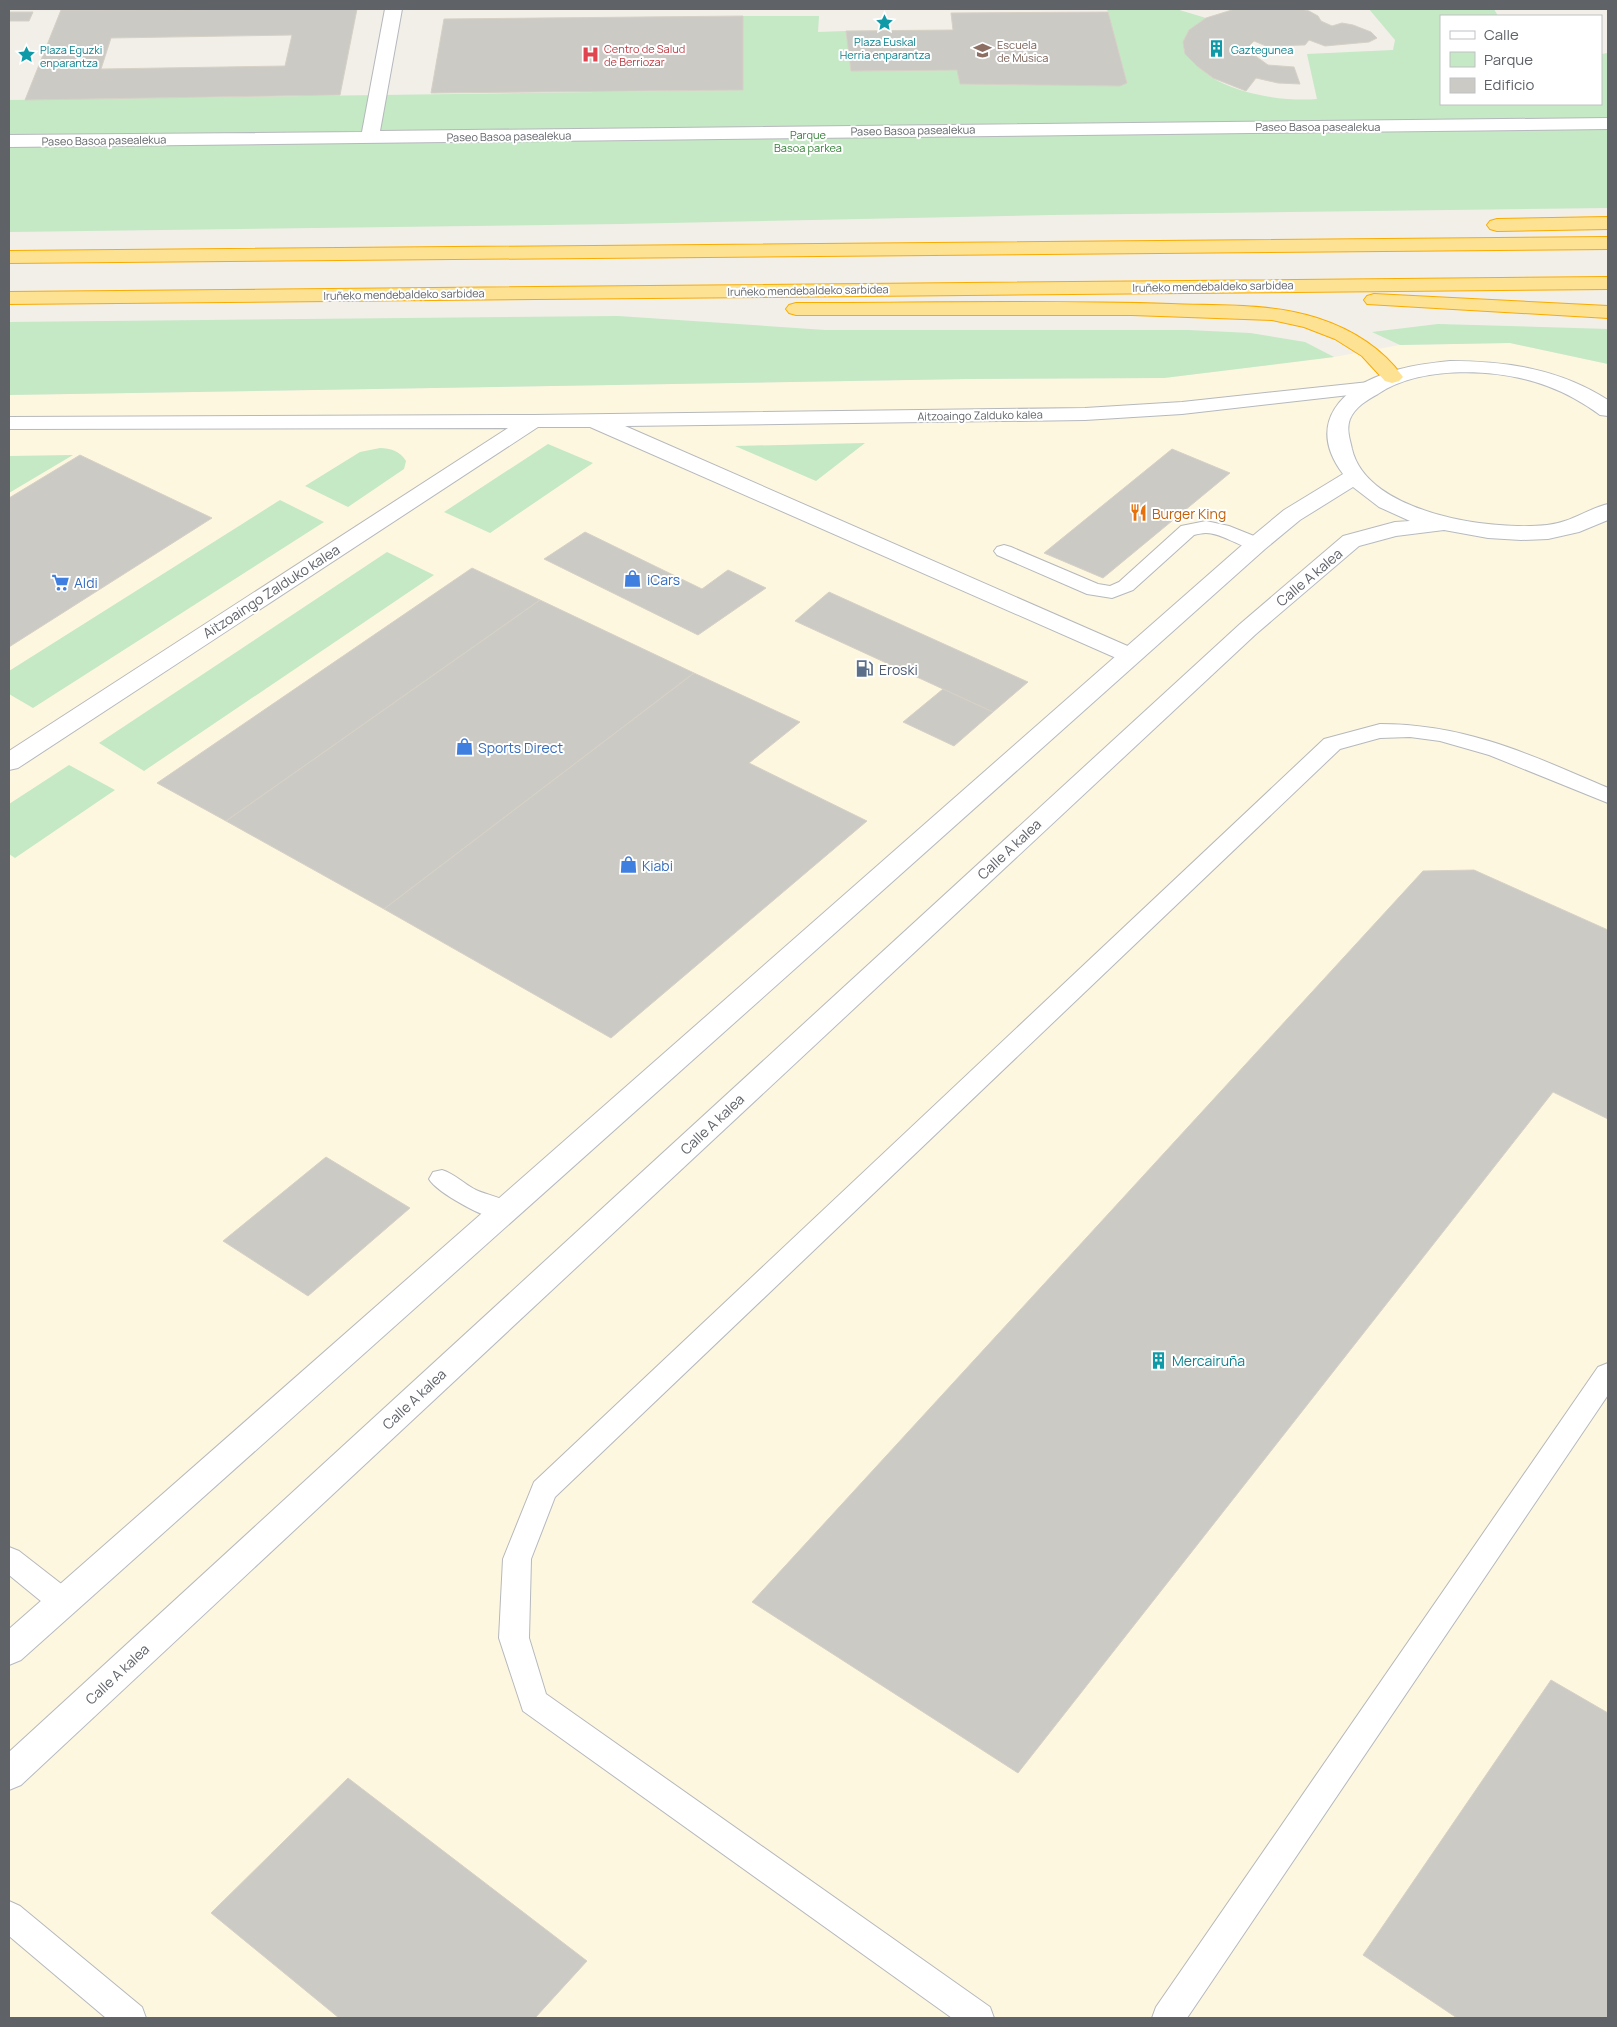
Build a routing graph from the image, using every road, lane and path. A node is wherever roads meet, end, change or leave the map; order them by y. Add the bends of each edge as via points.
1 (393, 9) edge
2 (1608, 124) edge
3 (370, 138) junction
4 (9, 141) edge
5 (1608, 224) edge
6 (1479, 225) dead end
7 (1360, 227) dead end
8 (1608, 243) edge
9 (196, 255) junction
10 (9, 257) edge
11 (1608, 282) edge
12 (1230, 286) junction
13 (555, 293) junction
14 (9, 298) edge
15 (1608, 312) edge
16 (1392, 377) junction
17 (1369, 388) junction
18 (1608, 394) edge
19 (1587, 396) junction
20 (1608, 410) edge
21 (589, 419) junction
22 (533, 421) junction
23 (9, 423) edge
24 (1354, 477) junction
25 (1608, 511) edge
26 (1441, 524) junction
27 (1257, 544) junction
28 (1004, 551) dead end
29 (1131, 656) junction
30 (9, 762) edge
31 (1608, 796) edge
32 (442, 1179) dead end
33 (504, 1210) junction
34 (1608, 1374) edge
35 (9, 1559) edge
36 (63, 1602) junction
37 (9, 1650) edge
38 (9, 1774) edge
39 (9, 1916) edge
40 (130, 2018) edge
41 (978, 2018) edge
42 (1168, 2018) edge

1 - 3 street
2 - 3 street, Paseo Basoa pasealekua
3 - 4 street, Paseo Basoa pasealekua
5 - 6 highway
7 - 9 highway via 816,234
8 - 9 highway
9 - 10 highway
11 - 12 highway, Iruñeko mendebaldeko sarbidea
12 - 13 highway, Iruñeko mendebaldeko sarbidea
12 - 15 highway via 1403,303
13 - 14 highway, Iruñeko mendebaldeko sarbidea
13 - 16 highway via 806,309 1132,309 1272,314 1310,322 1342,335 1369,352
16 - 17 street
16 - 19 street via 1414,371 1457,367 1502,369 1548,379
17 - 21 street, Aitzoaingo Zalduko kalea via 1182,408 1085,414
17 - 24 street via 1347,406 1337,428 1339,452
18 - 19 street
19 - 20 street
21 - 22 street, Aitzoaingo Zalduko kalea
21 - 29 street, Aitzoaingo Zalduko kalea
22 - 23 street, Aitzoaingo Zalduko kalea
22 - 30 street, Aitzoaingo Zalduko kalea
24 - 26 street via 1377,496
24 - 27 street via 1292,515
25 - 26 street via 1593,520 1548,532 1494,532
26 - 38 street, Calle A kalea via 1395,529 1352,541 1248,629
27 - 28 lane via 1222,530 1206,527 1188,530 1126,586 1112,592 1094,590
27 - 29 street
29 - 33 street
31 - 41 lane via 1479,742 1428,732 1379,731 1332,744 544,1490 517,1558 514,1638 534,1702
32 - 33 lane via 466,1196
33 - 36 street
34 - 42 lane
35 - 36 lane
36 - 37 street
39 - 40 lane

